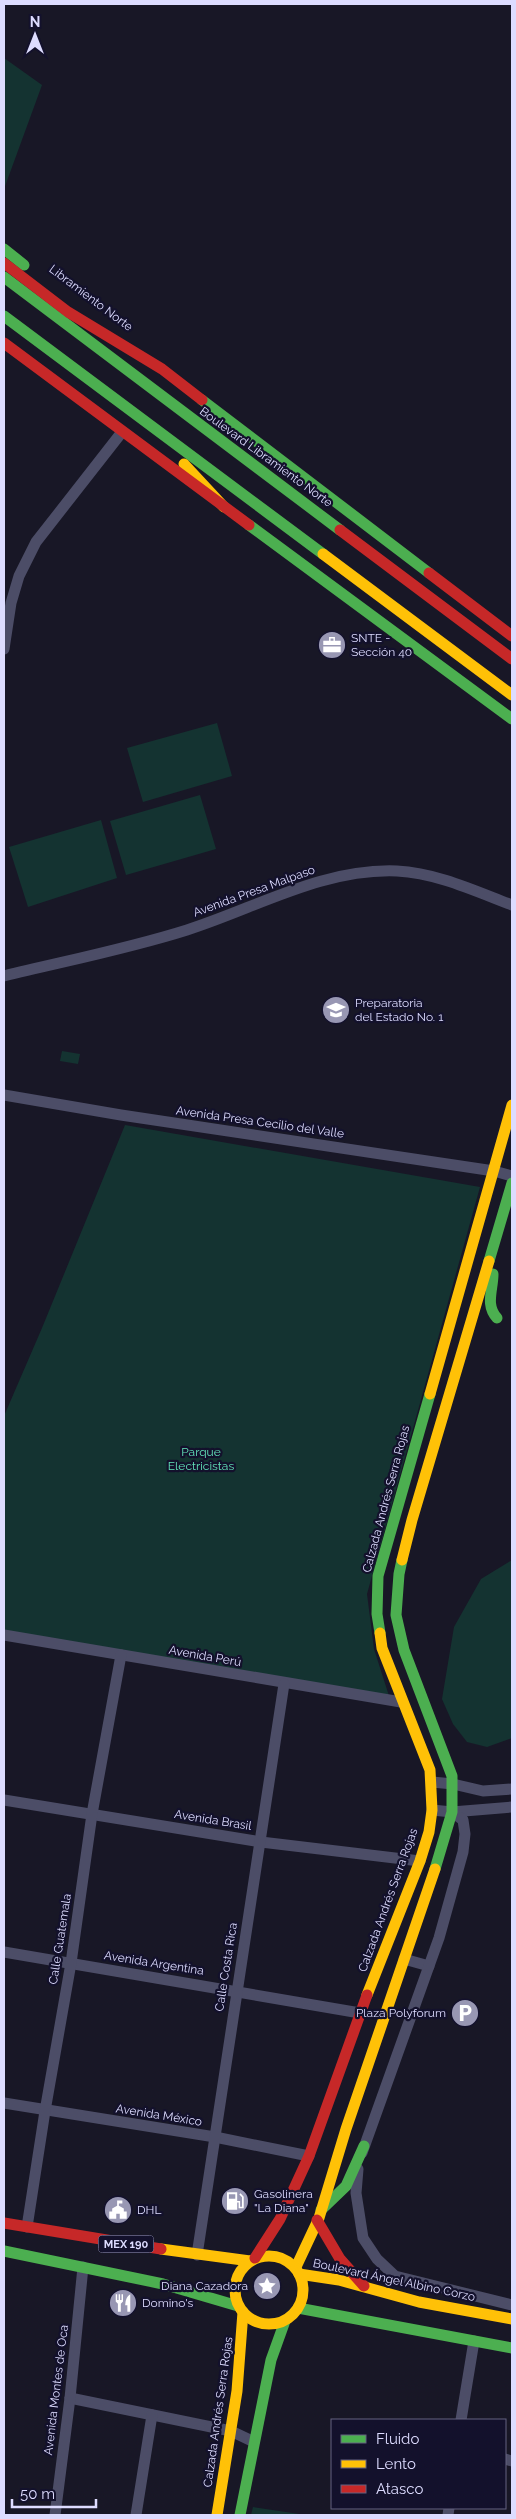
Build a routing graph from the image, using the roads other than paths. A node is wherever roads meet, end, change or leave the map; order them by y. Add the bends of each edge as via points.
1 (4, 249) edge
2 (4, 263) edge
3 (4, 278) edge
4 (4, 316) edge
5 (4, 343) edge
6 (162, 369) junction
7 (150, 426) junction
8 (122, 432) junction
9 (224, 507) junction
10 (512, 636) edge
11 (4, 649) edge
12 (512, 659) edge
13 (512, 695) edge
14 (512, 719) edge
15 (512, 905) edge
16 (4, 976) edge
17 (4, 1095) edge
18 (512, 1105) edge
19 (494, 1171) junction
20 (512, 1176) edge
21 (512, 1183) edge
22 (489, 1260) junction
23 (497, 1318) dead end
24 (4, 1635) edge
25 (121, 1655) junction
26 (284, 1684) junction
27 (401, 1702) junction
28 (432, 1782) junction
29 (453, 1784) junction
30 (512, 1789) edge
31 (4, 1800) edge
32 (512, 1807) edge
33 (432, 1810) junction
34 (452, 1812) junction
35 (92, 1814) junction
36 (261, 1842) junction
37 (420, 1861) junction
38 (4, 1952) edge
39 (383, 1953) junction
40 (404, 1959) junction
41 (71, 1963) junction
42 (429, 1966) junction
43 (236, 1991) junction
44 (360, 2013) junction
45 (4, 2104) edge
46 (45, 2111) junction
47 (214, 2137) junction
48 (364, 2146) junction
49 (308, 2156) junction
50 (318, 2216) junction
51 (4, 2223) edge
52 (27, 2227) junction
53 (4, 2251) edge
54 (197, 2255) junction
55 (252, 2259) junction
56 (83, 2267) junction
57 (298, 2270) junction
58 (365, 2287) junction
59 (482, 2299) junction
60 (432, 2304) junction
61 (512, 2305) edge
62 (298, 2308) junction
63 (240, 2309) junction
64 (512, 2319) edge
65 (285, 2321) junction
66 (474, 2341) junction
67 (512, 2348) edge
68 (70, 2398) junction
69 (152, 2415) junction
70 (461, 2419) edge
71 (231, 2431) junction
72 (254, 2442) junction
73 (55, 2515) edge
74 (136, 2515) edge
75 (217, 2515) edge
76 (240, 2515) edge

1 - 6 main road, Libramiento Norte
2 - 6 main road via 68,312
3 - 12 main road, Boulevard Libramiento Norte
4 - 7 main road
5 - 8 main road
6 - 10 main road
7 - 9 main road
7 - 13 main road
8 - 9 main road
8 - 11 street via 36,542 19,576
9 - 14 main road
15 - 16 street, Avenida Presa Malpaso via 447,880 421,874 374,871 315,883 186,930
17 - 19 street, Avenida Presa Cecilio del Valle
18 - 19 main road, Calzada Andrés Serra Rojas
19 - 20 street, Avenida Presa Cecilio del Valle
19 - 27 main road, Calzada Andrés Serra Rojas via 378,1576 377,1614 382,1648
21 - 22 main road
22 - 23 main road via 494,1277 489,1305
22 - 29 main road via 412,1520 399,1574 396,1615 404,1650
24 - 25 street, Avenida Perú
25 - 26 street, Avenida Perú
25 - 35 street, Calle Guatemala
26 - 27 street, Avenida Perú
26 - 36 street, Calle Costa Rica
27 - 28 main road, Calzada Andrés Serra Rojas via 416,1732
28 - 29 street
28 - 33 main road, Calzada Andrés Serra Rojas
29 - 30 street via 484,1791
29 - 34 main road
31 - 35 street, Avenida Brasil
32 - 34 street
33 - 34 street
33 - 37 main road, Calzada Andrés Serra Rojas
34 - 40 main road
34 - 42 street via 463,1820 463,1852
35 - 36 street, Avenida Brasil
35 - 41 street, Calle Guatemala
36 - 37 street, Avenida Brasil
36 - 43 street, Calle Costa Rica
37 - 39 main road, Calzada Andrés Serra Rojas
38 - 41 street, Avenida Argentina
39 - 40 main road
39 - 44 main road, Calzada Andrés Serra Rojas
40 - 42 street
40 - 50 main road
41 - 43 street, Avenida Argentina
41 - 46 street, Calle Guatemala
42 - 48 street
43 - 44 street, Avenida Argentina
43 - 47 street, Calle Costa Rica
44 - 49 main road, Calzada Andrés Serra Rojas
45 - 46 street, Avenida México
46 - 47 street, Avenida México
46 - 52 street, Calle Guatemala
47 - 49 street, Avenida México
47 - 54 street, Calle Costa Rica
48 - 50 main road via 346,2186
48 - 59 street via 356,2193 363,2238 377,2259 395,2276
49 - 55 main road, Calzada Andrés Serra Rojas via 280,2219
50 - 57 main road
50 - 58 main road via 340,2259
51 - 52 main road, MEX 190
52 - 54 main road, MEX 190
53 - 56 main road, MEX 190
54 - 55 main road, MEX 190
55 - 57 main road, MEX 190 via 281,2257
55 - 63 main road via 237,2276 234,2288
56 - 63 main road, MEX 190 via 163,2284
56 - 68 street, Avenida Montes de Oca
57 - 58 main road, Boulevard Ángel Albino Corzo / MEX 190
57 - 62 main road via 304,2286
58 - 60 main road, Boulevard Ángel Albino Corzo / MEX 190
59 - 60 main road via 468,2304
59 - 61 street
60 - 64 main road, Boulevard Ángel Albino Corzo / MEX 190
62 - 65 main road
62 - 66 main road
63 - 65 main road, MEX 190 via 255,2322 270,2325
63 - 71 main road, Calzada Andrés Serra Rojas
65 - 72 main road via 271,2360
66 - 67 main road
66 - 70 street
68 - 69 street
68 - 73 street, Avenida Montes de Oca
69 - 71 street
69 - 74 street
71 - 72 street
71 - 75 main road, Calzada Andrés Serra Rojas
72 - 76 main road

